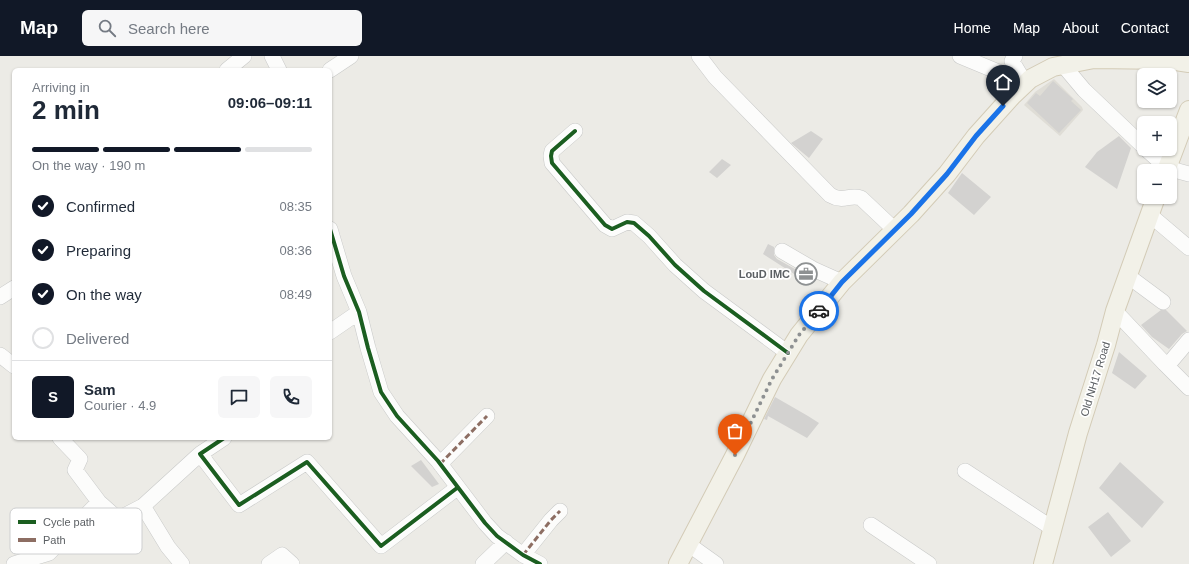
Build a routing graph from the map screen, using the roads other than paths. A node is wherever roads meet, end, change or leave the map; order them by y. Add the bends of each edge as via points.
1 (244, 56) edge
2 (272, 56) edge
3 (351, 56) edge
4 (699, 56) edge
5 (960, 56) edge
6 (1015, 56) edge
7 (1095, 58) edge
8 (1189, 63) edge
9 (1063, 65) junction
10 (229, 68) edge
11 (278, 68) edge
12 (332, 69) edge
13 (1025, 83) junction
14 (1189, 110) edge
15 (575, 131) dead end
16 (1137, 140) edge
17 (1153, 156) edge
18 (1160, 164) edge
19 (1168, 164) edge
20 (1177, 172) edge
21 (1189, 174) edge
22 (1154, 204) edge
23 (1150, 215) junction
24 (895, 230) junction
25 (332, 236) edge
26 (1189, 248) edge
27 (782, 250) dead end
28 (1128, 276) junction
29 (842, 282) junction
30 (12, 289) edge
31 (0, 298) edge
32 (1163, 302) dead end
33 (1115, 311) junction
34 (359, 312) junction
35 (332, 331) edge
36 (1189, 340) edge
37 (788, 353) junction
38 (0, 355) edge
39 (12, 364) edge
40 (1167, 366) junction
41 (1189, 388) edge
42 (487, 416) dead end
43 (62, 440) edge
44 (221, 440) edge
45 (200, 454) junction
46 (440, 464) junction
47 (965, 471) dead end
48 (457, 488) junction
49 (99, 502) junction
50 (143, 506) junction
51 (93, 508) edge
52 (106, 508) edge
53 (139, 508) edge
54 (560, 511) dead end
55 (871, 525) dead end
56 (1052, 528) junction
57 (506, 542) junction
58 (688, 544) junction
59 (46, 554) edge
60 (523, 555) junction
61 (14, 564) edge
62 (182, 564) edge
63 (269, 564) edge
64 (292, 564) edge
65 (483, 564) edge
66 (540, 564) edge
67 (678, 564) edge
68 (716, 564) edge
69 (929, 564) edge
70 (1043, 564) edge

1 - 10 street
2 - 11 street
3 - 12 street
4 - 24 street via 715,77 830,195 838,199 857,196 861,198
5 - 13 street
6 - 13 street via 1012,61
7 - 8 main road
7 - 9 main road
9 - 13 main road via 1053,67
9 - 16 street via 1084,90
13 - 24 main road
14 - 19 main road
15 - 37 street via 552,152 552,163 605,225 612,229 627,222 634,223 674,265 704,291
17 - 18 street
20 - 21 street
22 - 23 main road, Old NH17 Road
23 - 26 street
23 - 28 main road, Old NH17 Road
24 - 29 main road
25 - 34 street via 344,276
27 - 29 street via 813,269
28 - 32 street
28 - 33 main road, Old NH17 Road
29 - 37 main road via 799,335
30 - 31 street
33 - 40 street
33 - 56 main road, Old NH17 Road
34 - 35 street
34 - 46 street via 381,392 396,416
36 - 40 street
37 - 58 main road via 772,379
38 - 39 street
40 - 41 street
42 - 46 street
43 - 49 street via 80,459 75,470
44 - 45 street
45 - 48 street via 239,505 307,462 381,546
45 - 50 street
46 - 48 street
47 - 56 street
48 - 57 street via 485,523
49 - 51 street
49 - 52 street
50 - 53 street
50 - 62 street via 168,547
54 - 60 street
55 - 69 street
56 - 70 main road, Old NH17 Road
57 - 60 street
57 - 65 street
58 - 67 main road
58 - 68 street
59 - 61 street
60 - 66 street
63 - 64 street via 282,555

